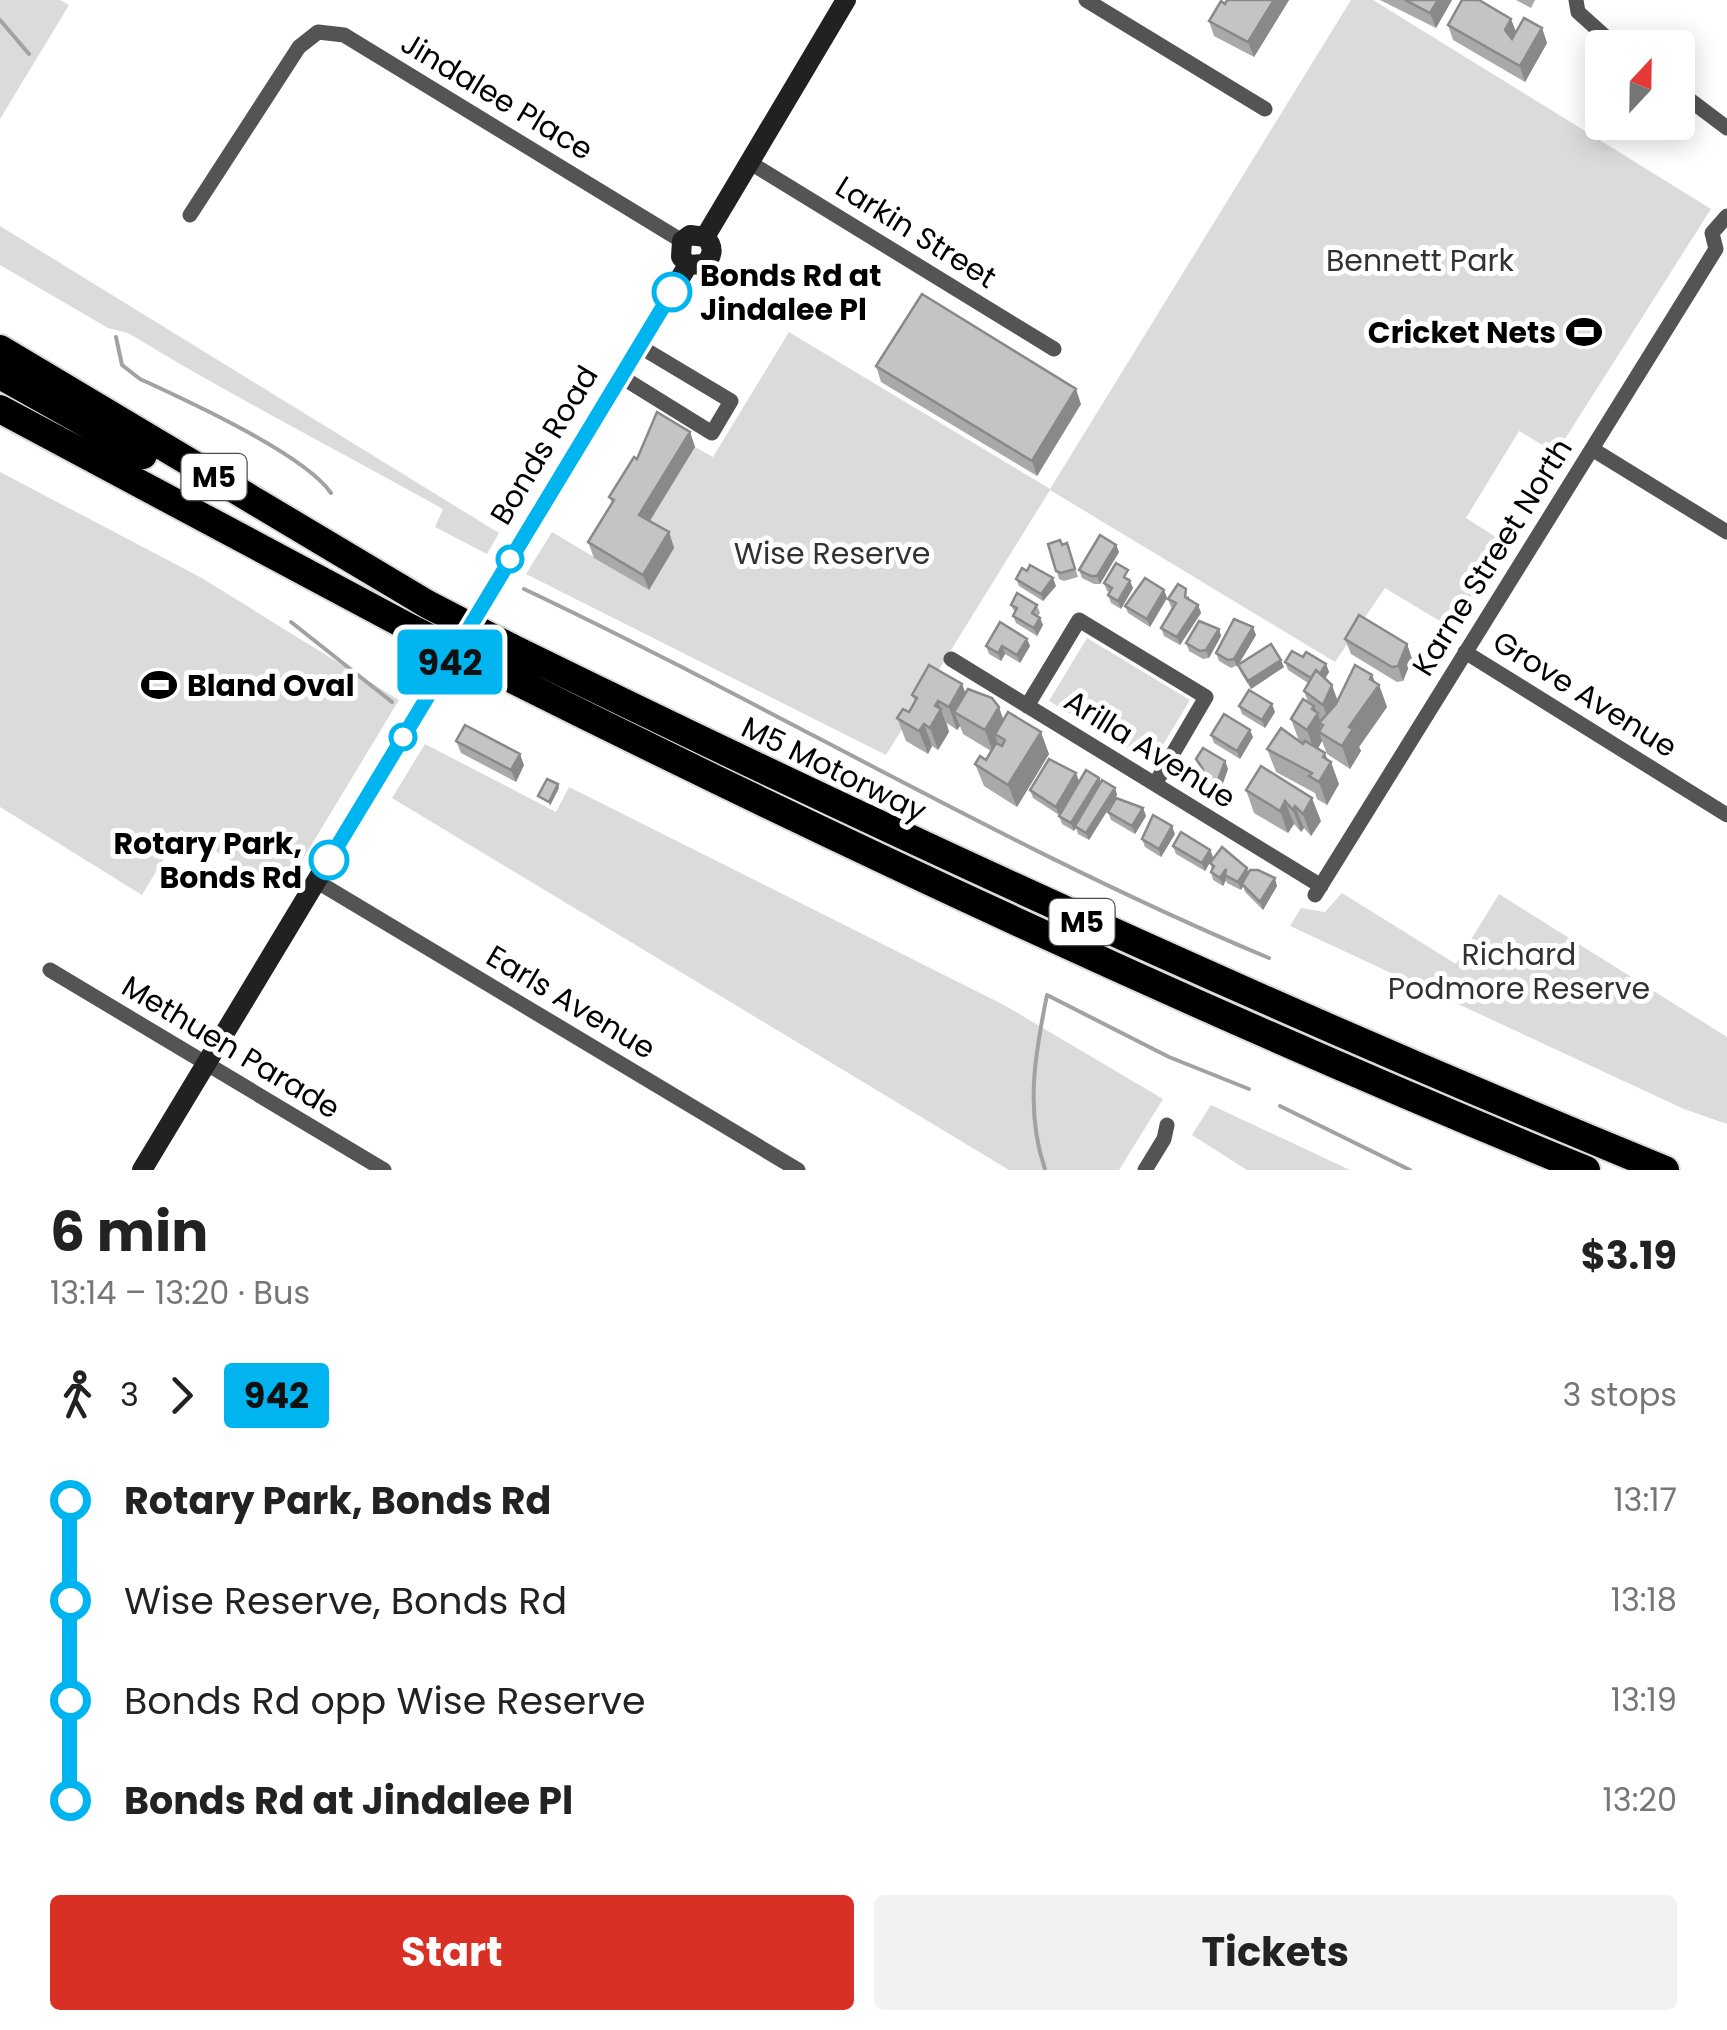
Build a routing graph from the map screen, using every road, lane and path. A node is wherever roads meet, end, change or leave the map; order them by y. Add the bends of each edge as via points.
1 (846, 0) edge
2 (1086, 0) edge
3 (1576, 0) edge
4 (1598, 30) edge
5 (1695, 104) edge
6 (1265, 109) dead end
7 (1727, 128) edge
8 (749, 162) junction
9 (190, 215) dead end
10 (1725, 222) edge
11 (705, 237) junction
12 (682, 241) junction
13 (1721, 250) edge
14 (688, 265) junction
15 (639, 346) junction
16 (0, 349) edge
17 (1054, 349) dead end
18 (0, 376) edge
19 (620, 376) junction
20 (0, 409) edge
21 (0, 417) edge
22 (70, 448) junction
23 (1592, 449) junction
24 (1727, 532) edge
25 (428, 604) junction
26 (1465, 652) junction
27 (951, 659) dead end
28 (1027, 706) junction
29 (1154, 784) junction
30 (1727, 814) edge
31 (316, 881) junction
32 (1318, 890) joint
33 (50, 970) dead end
34 (206, 1064) junction
35 (1167, 1125) dead end
36 (142, 1170) edge
37 (384, 1170) edge
38 (798, 1170) edge
39 (1146, 1170) edge
40 (1586, 1170) edge
41 (1665, 1170) edge

1 - 8 main road
2 - 6 street
3 - 4 street via 1578,12
5 - 7 street
8 - 11 main road
8 - 17 street, Larkin Street
9 - 12 street, Jindalee Place via 298,47 318,32 344,35
10 - 13 street, Karne Street North via 1711,237
11 - 12 main road
11 - 14 main road via 711,256
12 - 14 main road
13 - 23 street, Karne Street North
14 - 15 main road, Bonds Road
15 - 19 main road, Bonds Road
15 - 19 street via 731,401 712,433
16 - 25 highway, M5
18 - 25 highway, M5 Motorway / M5
19 - 31 main road, Bonds Road
20 - 22 highway, M5 Motorway / M5
21 - 22 highway, M5
22 - 40 highway, M5 Motorway / M5, bridge via 778,812 1320,1059
23 - 24 street
23 - 26 street, Karne Street North
25 - 41 highway, M5 Motorway / M5, bridge via 1066,914
26 - 30 street, Grove Avenue
26 - 32 street, Karne Street North
27 - 28 street, Arilla Avenue
28 - 29 street, Arilla Avenue
28 - 29 street via 1079,620 1206,697
29 - 32 street, Arilla Avenue
31 - 34 main road, Bonds Road
31 - 38 street, Earls Avenue
33 - 34 street, Methuen Parade
34 - 36 main road, Bonds Road
34 - 37 street, Methuen Parade
35 - 39 street

